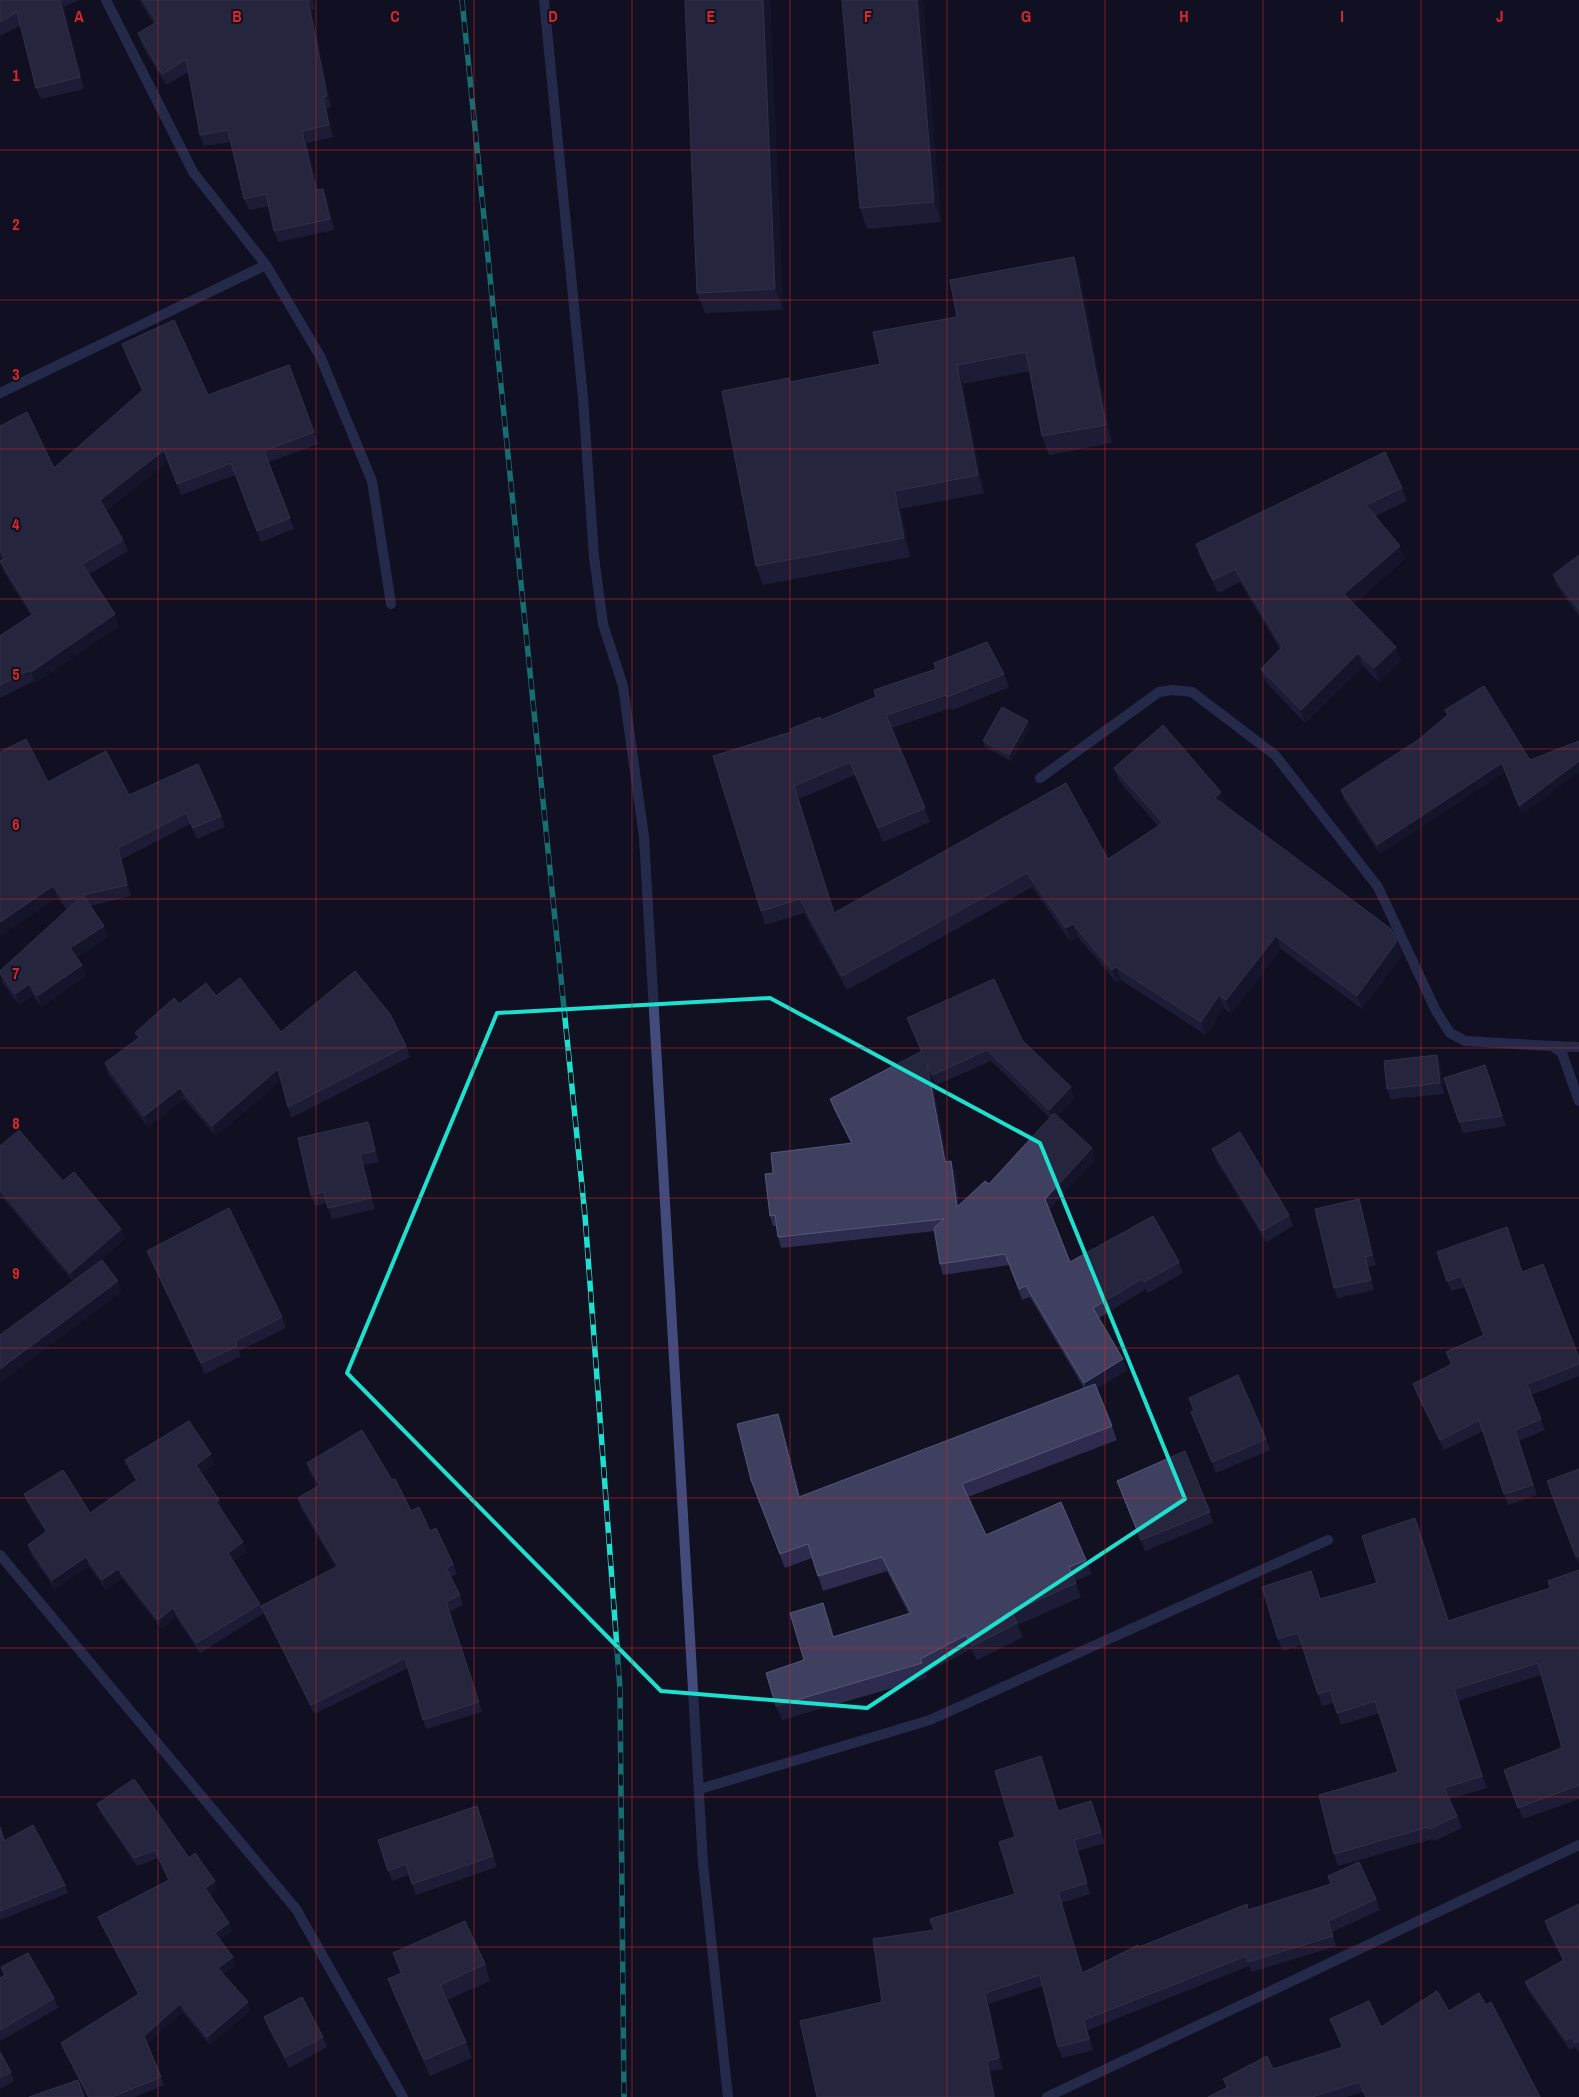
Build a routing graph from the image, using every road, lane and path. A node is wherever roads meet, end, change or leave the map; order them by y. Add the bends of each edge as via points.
1 (106, 0) edge
2 (544, 0) edge
3 (266, 264) junction
4 (0, 393) edge
5 (391, 604) dead end
6 (1040, 778) dead end
7 (1552, 1046) junction
8 (1579, 1047) edge
9 (1579, 1101) edge
10 (1328, 1540) dead end
11 (0, 1555) edge
12 (700, 1789) junction
13 (1579, 1845) edge
14 (403, 2097) edge
15 (728, 2097) edge
16 (1047, 2097) edge

1 - 3 street via 193,172
2 - 12 street via 583,398 594,557 603,624 623,686 644,837
3 - 4 street
3 - 5 street via 320,356 372,481
6 - 7 street via 1159,692 1192,692 1275,755 1378,887 1436,1012 1450,1033 1465,1041
7 - 8 street
7 - 9 street via 1562,1053
10 - 12 street via 930,1720
11 - 14 street via 296,1909
12 - 15 street via 704,1864
13 - 16 street

